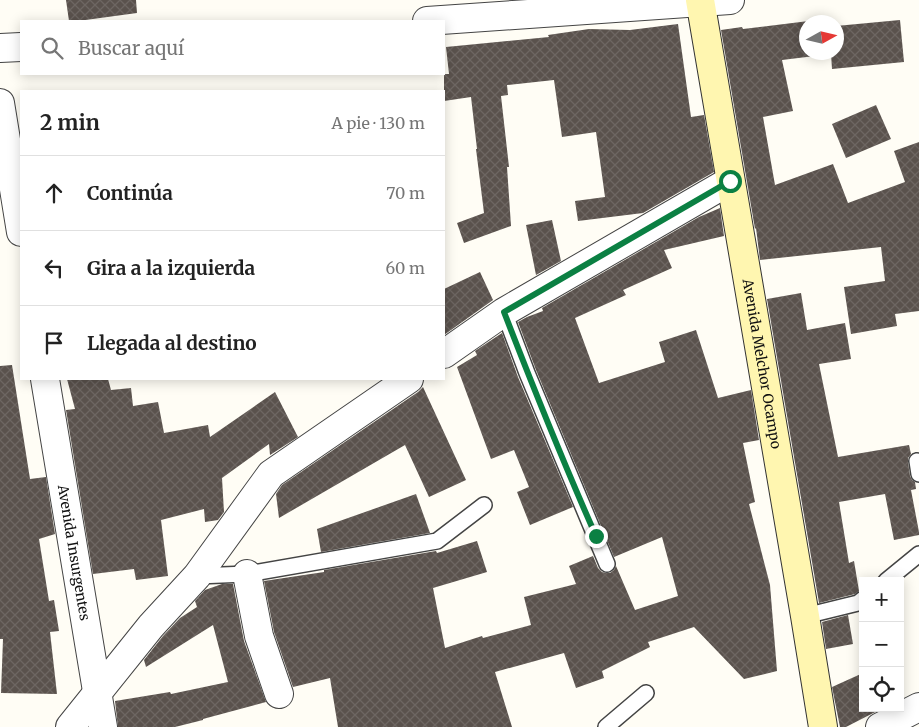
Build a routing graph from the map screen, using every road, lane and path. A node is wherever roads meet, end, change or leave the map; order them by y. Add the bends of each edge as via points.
1 (730, 0) edge
2 (701, 1) edge
3 (441, 20) edge
4 (20, 47) edge
5 (0, 48) edge
6 (0, 103) edge
7 (730, 181) junction
8 (20, 226) edge
9 (504, 312) junction
10 (445, 353) edge
11 (45, 380) edge
12 (408, 380) edge
13 (484, 505) dead end
14 (919, 554) edge
15 (607, 564) dead end
16 (247, 574) junction
17 (196, 576) junction
18 (891, 577) edge
19 (859, 602) edge
20 (805, 616) junction
21 (646, 693) dead end
22 (97, 694) junction
23 (278, 694) dead end
24 (919, 707) edge
25 (70, 727) edge
26 (103, 727) edge
27 (606, 727) edge
28 (823, 727) edge
29 (880, 727) edge

1 - 2 street
2 - 3 street
2 - 7 main road, Avenida Melchor Ocampo
4 - 5 street
6 - 8 street
7 - 9 street
7 - 20 main road, Avenida Melchor Ocampo
9 - 10 street
9 - 15 lane
11 - 22 street, Avenida Insurgentes
12 - 17 street via 271,474
13 - 16 lane via 437,541
14 - 18 lane
16 - 17 lane
16 - 23 street via 259,636
17 - 22 street
19 - 20 lane
20 - 28 main road, Avenida Melchor Ocampo
21 - 27 lane
22 - 25 street
22 - 26 street, Avenida Insurgentes
24 - 29 street

